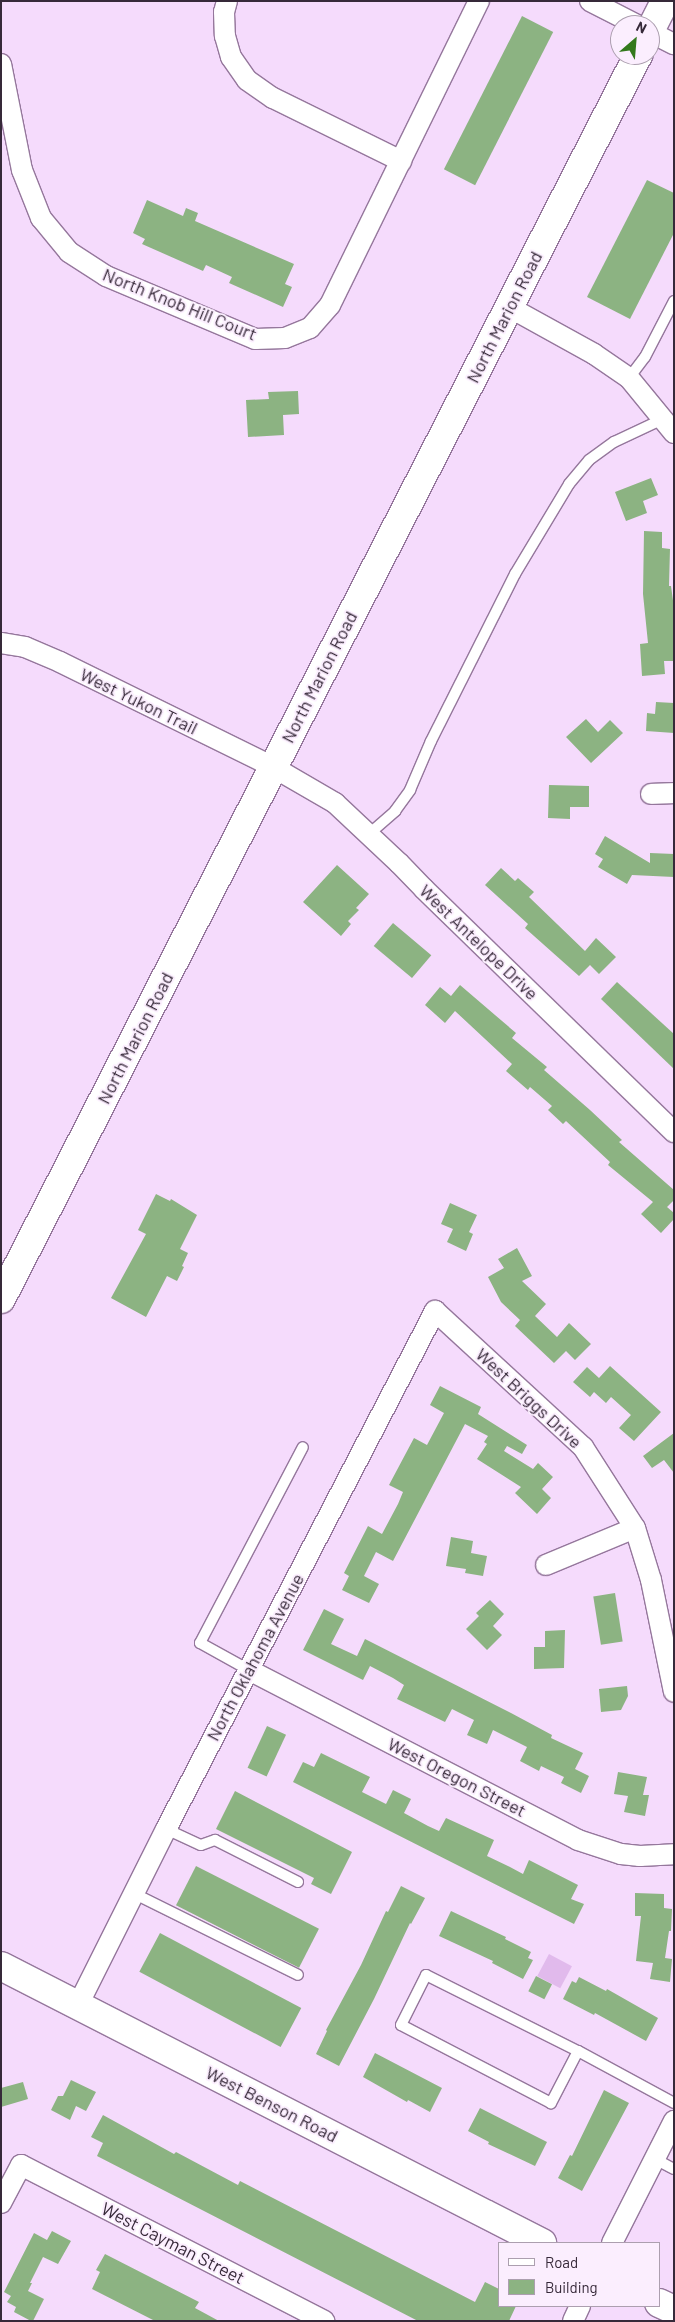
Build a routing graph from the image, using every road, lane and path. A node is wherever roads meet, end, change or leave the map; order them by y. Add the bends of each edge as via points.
1 (227, 1) edge
2 (479, 1) edge
3 (590, 1) edge
4 (665, 1) edge
5 (617, 15) edge
6 (658, 15) edge
7 (660, 37) edge
8 (674, 44) edge
9 (1, 64) edge
10 (633, 65) edge
11 (401, 161) junction
12 (674, 301) edge
13 (508, 307) junction
14 (629, 378) junction
15 (668, 426) edge
16 (1, 643) edge
17 (274, 767) junction
18 (651, 794) dead end
19 (674, 794) edge
20 (369, 834) junction
21 (674, 1132) edge
22 (1, 1299) edge
23 (435, 1311) joint
24 (302, 1447) dead end
25 (635, 1528) junction
26 (546, 1565) dead end
27 (248, 1670) junction
28 (674, 1692) edge
29 (166, 1829) junction
30 (674, 1854) edge
31 (298, 1882) dead end
32 (133, 1893) junction
33 (1, 1966) edge
34 (298, 1975) dead end
35 (78, 2005) junction
36 (578, 2051) junction
37 (674, 2103) edge
38 (674, 2121) edge
39 (655, 2159) junction
40 (674, 2169) edge
41 (1, 2203) edge
42 (540, 2242) edge
43 (613, 2242) edge
44 (660, 2303) edge
45 (580, 2307) edge
46 (674, 2310) edge
47 (324, 2321) edge
48 (573, 2321) edge

1 - 11 street via 225,36 231,57 247,80 273,98
2 - 11 street, North Knob Hill Court
3 - 5 street
4 - 6 main road
7 - 8 street
9 - 11 street, North Knob Hill Court via 22,170 41,218 69,252 106,276 255,339 284,338 310,328 330,305
10 - 13 main road, North Marion Road
12 - 14 lane via 645,357
13 - 14 street via 594,354
13 - 17 main road, North Marion Road
14 - 15 street
15 - 20 lane via 608,446 589,460 568,484 515,574 431,741 410,790 395,810
16 - 17 street, West Yukon Trail via 25,647 60,662
17 - 20 street, West Antelope Drive via 335,803
17 - 22 main road, North Marion Road
18 - 19 street
20 - 21 street, West Antelope Drive
23 - 25 street, West Briggs Drive via 583,1447
23 - 27 street, North Oklahoma Avenue
24 - 27 lane via 200,1643
25 - 26 street
25 - 28 street, West Briggs Drive via 651,1580
27 - 29 street, North Oklahoma Avenue
27 - 30 street, West Oregon Street via 578,1840 621,1854
29 - 31 lane via 201,1845 215,1840
29 - 32 street, North Oklahoma Avenue
32 - 34 lane
32 - 35 street, North Oklahoma Avenue
33 - 35 main road, West Benson Road
35 - 42 main road, West Benson Road
36 - 36 lane via 426,1975 400,2025 551,2103
36 - 37 lane
38 - 39 street
39 - 40 lane
39 - 43 street
41 - 47 street, West Cayman Street via 21,2164
44 - 46 main road
45 - 48 street

